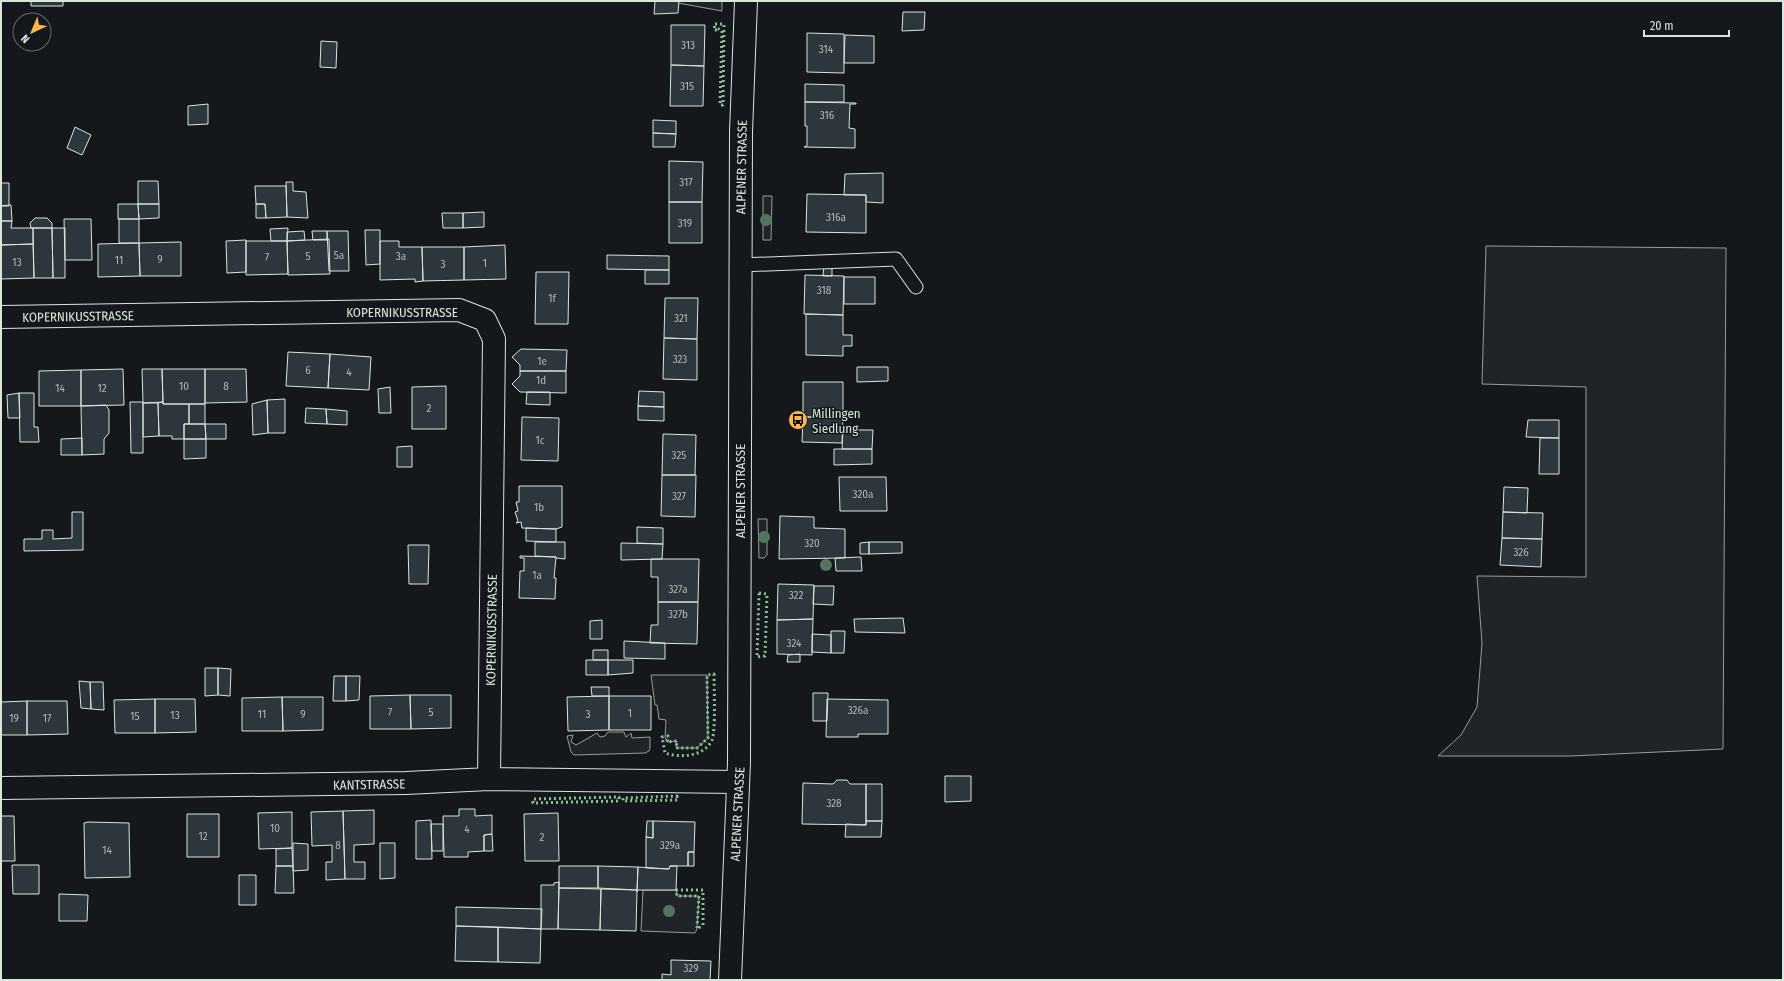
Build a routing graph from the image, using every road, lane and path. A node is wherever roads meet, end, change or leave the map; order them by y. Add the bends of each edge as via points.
1 (746, 1) edge
2 (740, 264) junction
3 (916, 287) dead end
4 (1, 317) edge
5 (489, 779) junction
6 (737, 782) junction
7 (1, 788) edge
8 (730, 980) edge

1 - 2 street, ALPENER STRASSE via 741,132
2 - 3 lane via 896,259
2 - 6 street, ALPENER STRASSE
4 - 5 street, KOPERNIKUSSTRASSE via 458,310 485,320 494,339
5 - 6 street, KANTSTRASSE
5 - 7 street, KANTSTRASSE via 406,783
6 - 8 street, ALPENER STRASSE

